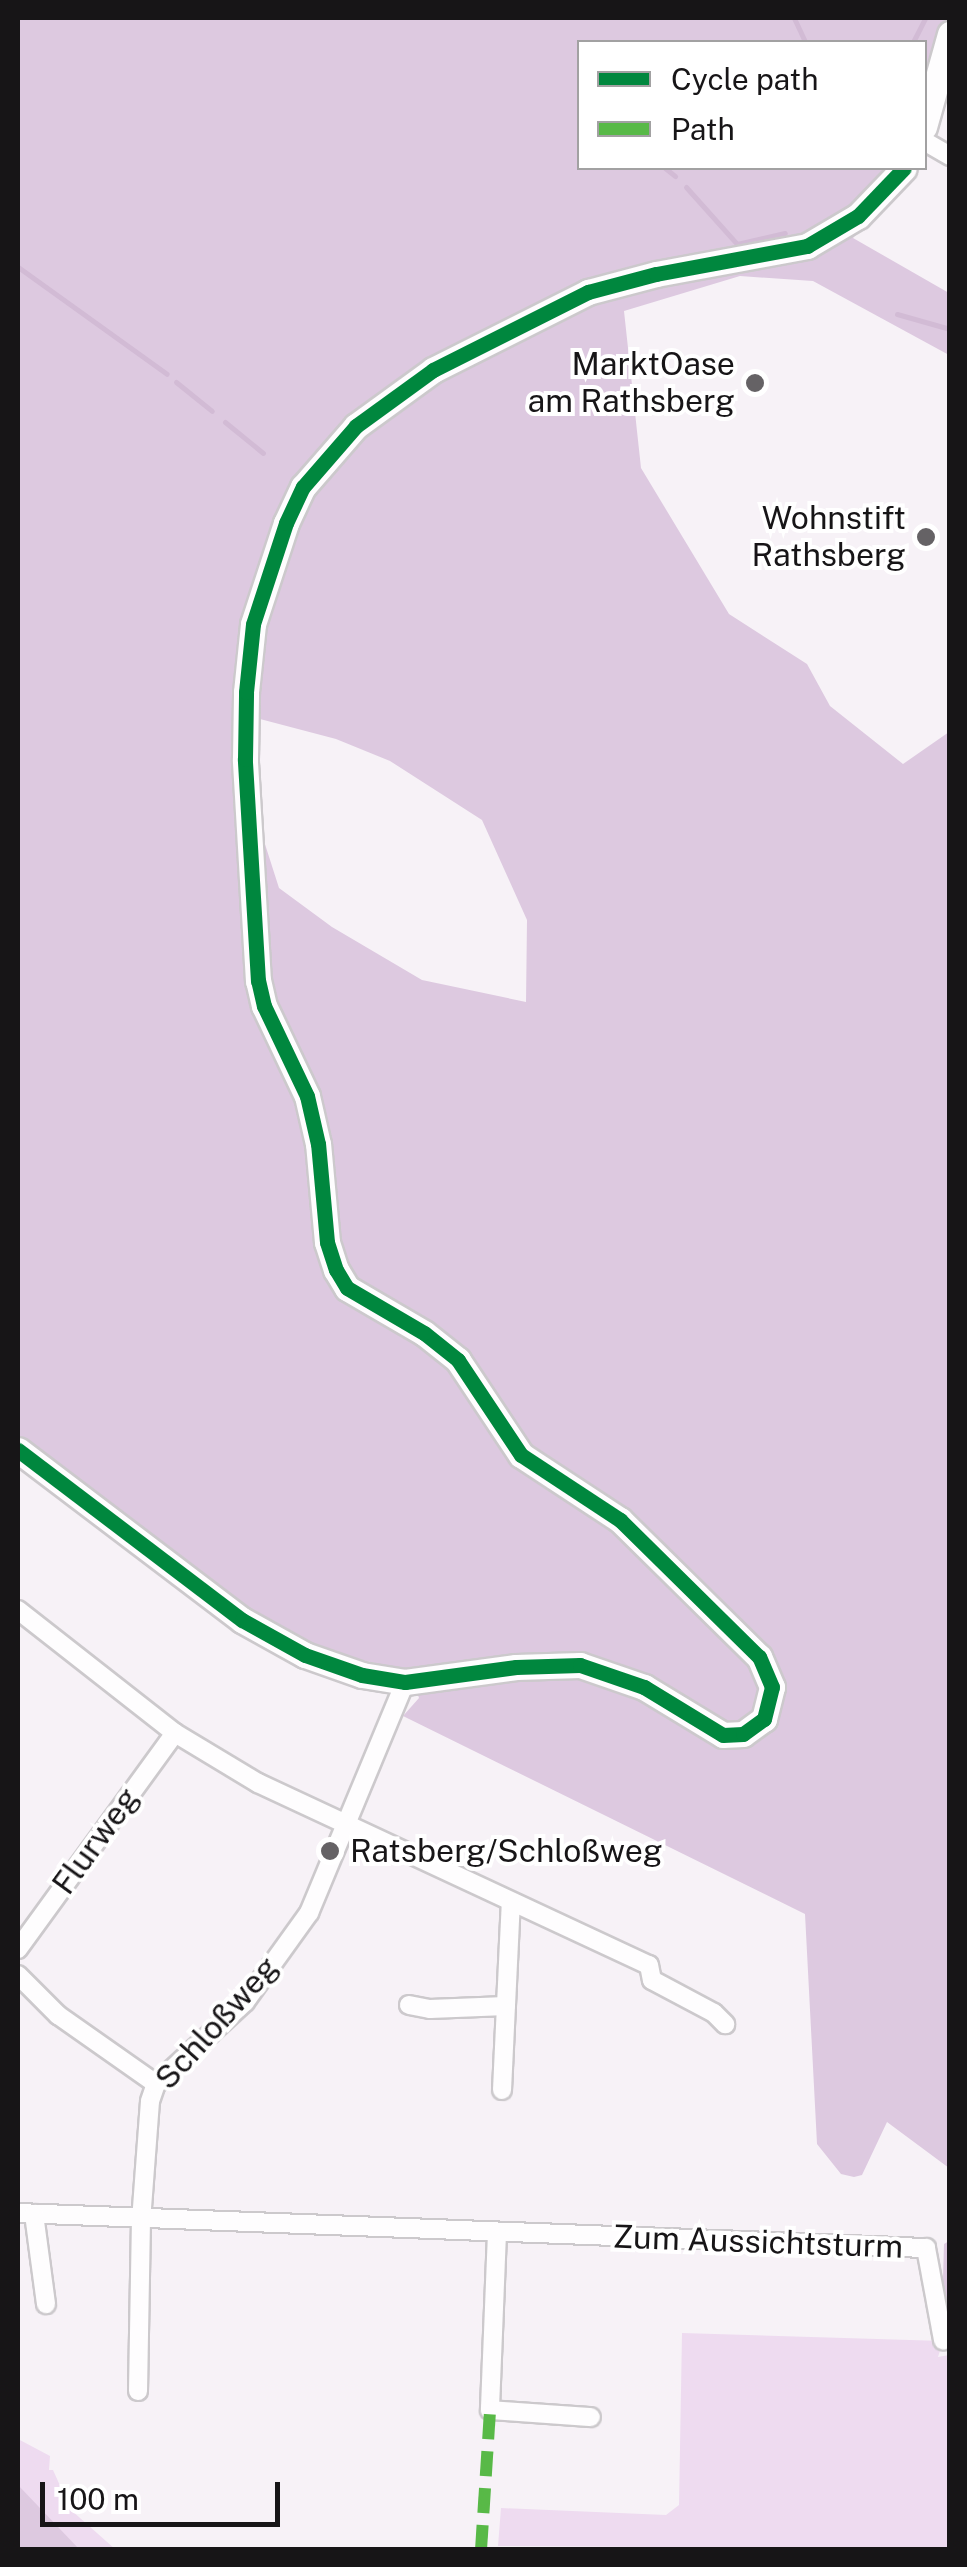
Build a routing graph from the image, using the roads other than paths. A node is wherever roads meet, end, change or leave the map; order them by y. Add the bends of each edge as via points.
1 (950, 34) edge
2 (927, 116) edge
3 (927, 143) edge
4 (950, 156) edge
5 (902, 170) edge
6 (18, 1450) edge
7 (18, 1610) edge
8 (405, 1682) junction
9 (175, 1734) junction
10 (345, 1828) junction
11 (511, 1902) junction
12 (18, 1948) edge
13 (18, 1976) edge
14 (409, 2004) dead end
15 (506, 2006) junction
16 (726, 2024) dead end
17 (156, 2084) junction
18 (502, 2090) dead end
19 (26, 2214) edge
20 (141, 2221) junction
21 (497, 2234) junction
22 (46, 2304) dead end
23 (943, 2340) dead end
24 (138, 2392) dead end
25 (591, 2417) dead end

1 - 2 street
3 - 4 street
5 - 8 street via 858,216 808,246 588,292 433,370 356,426 303,487 286,523 254,624 245,759 258,981 307,1096 326,1242 348,1288 458,1360 521,1455 605,1508 656,1554 764,1665 772,1687 764,1720 733,1736 714,1732 644,1687 580,1665
6 - 8 street via 242,1620 305,1656
7 - 9 street
8 - 10 street, Schloßweg
9 - 10 street
9 - 12 street, Flurweg
10 - 11 street
10 - 17 street, Schloßweg via 309,1912 245,2002
11 - 15 street
11 - 16 street via 649,1965 652,1980
13 - 17 street via 82,2034
14 - 15 street
15 - 18 street
17 - 20 street, Schloßweg
19 - 20 street, Zum Aussichtsturm
19 - 22 street
20 - 21 street, Zum Aussichtsturm
20 - 24 street, Schloßweg
21 - 23 street, Zum Aussichtsturm via 926,2248
21 - 25 street via 490,2410

